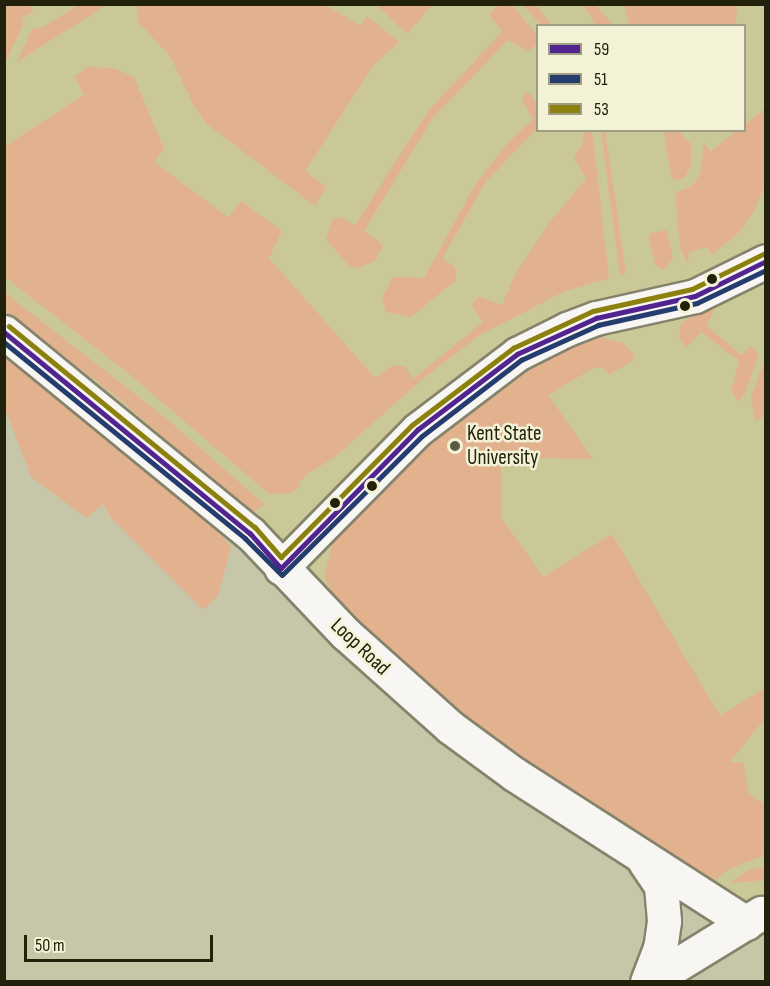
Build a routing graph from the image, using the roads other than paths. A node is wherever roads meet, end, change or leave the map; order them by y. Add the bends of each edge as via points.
1 (765, 261) edge
2 (4, 332) edge
3 (281, 568) junction
4 (644, 861) junction
5 (756, 917) edge
6 (648, 981) edge

1 - 3 street via 695,296 596,318 517,354 417,430
2 - 3 street, Loop Road via 250,533
3 - 4 street, Loop Road via 395,680 450,727
4 - 5 street, Loop Road
4 - 6 street via 661,886 664,902 663,937
5 - 6 street

